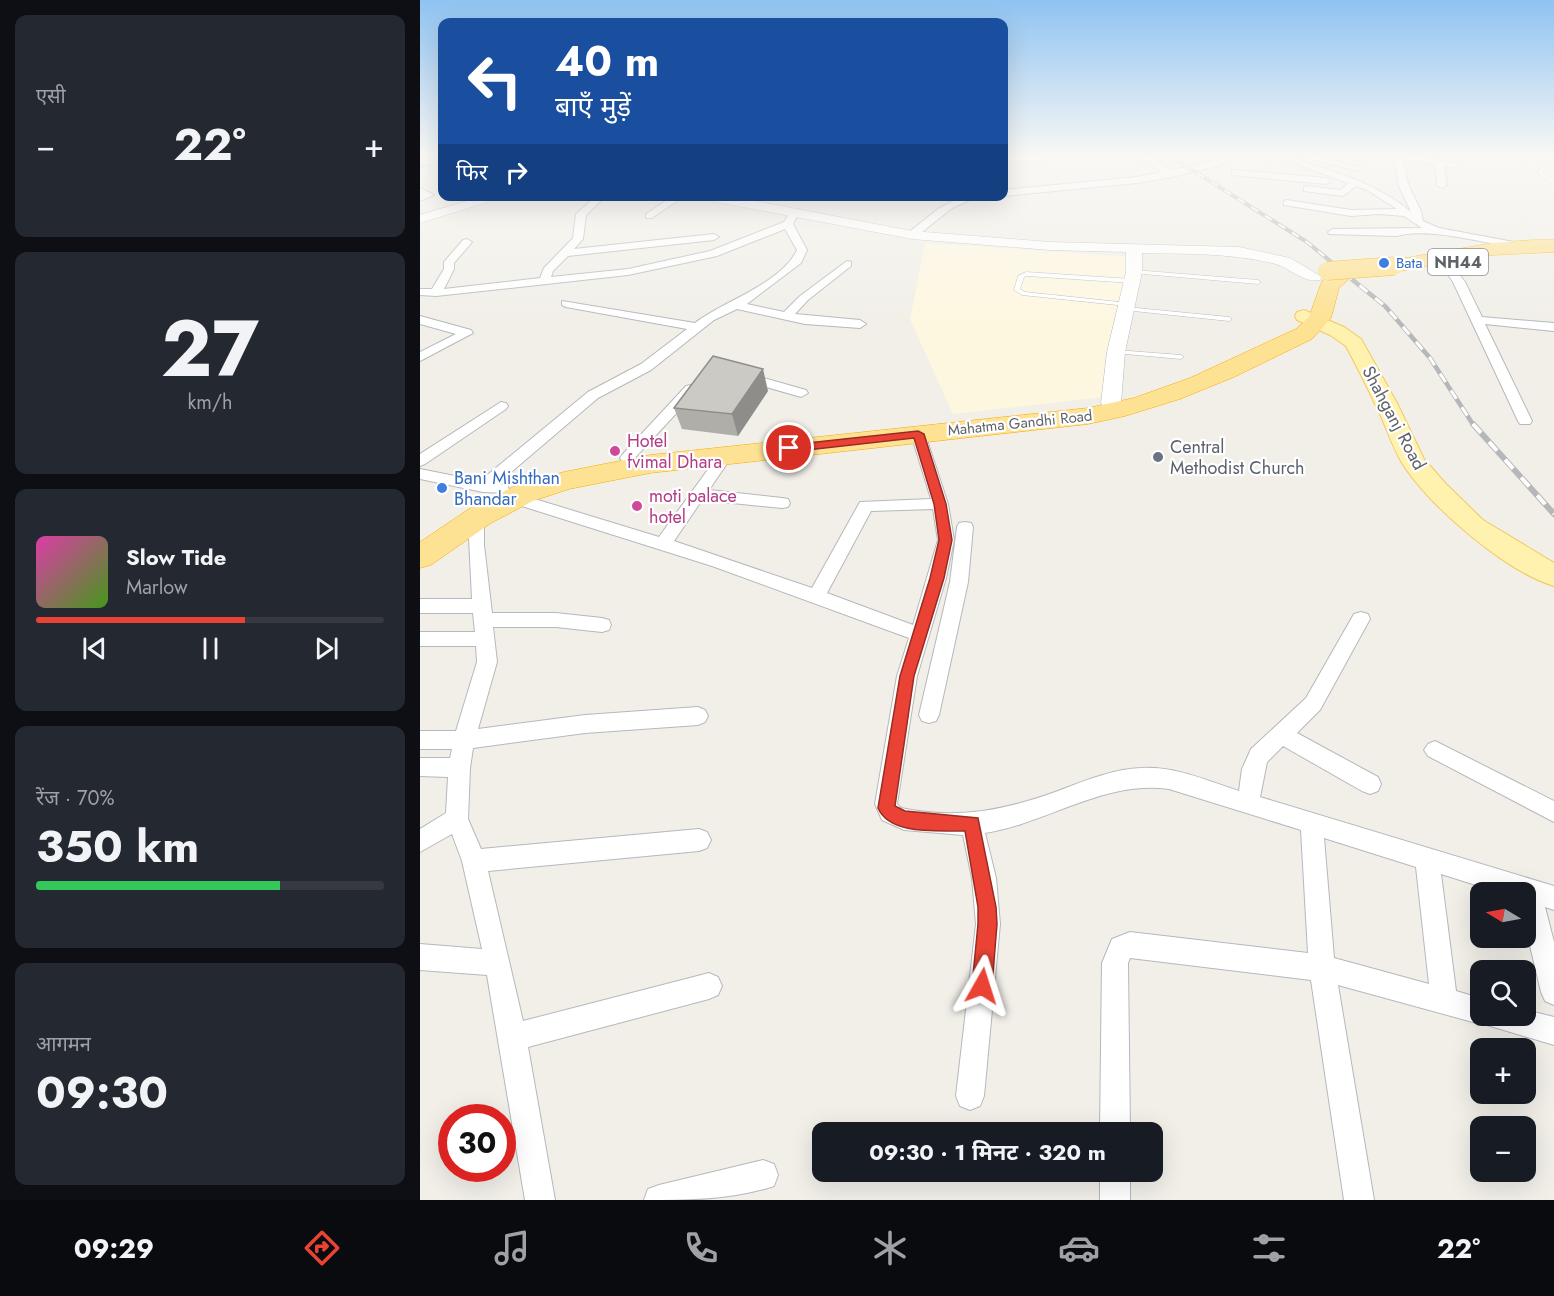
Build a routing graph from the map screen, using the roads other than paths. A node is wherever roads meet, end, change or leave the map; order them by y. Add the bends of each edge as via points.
1 (441, 212) edge
2 (583, 212) edge
3 (655, 212) edge
4 (760, 212) edge
5 (793, 212) edge
6 (939, 212) edge
7 (1345, 212) edge
8 (1366, 212) edge
9 (1394, 212) edge
10 (1416, 212) edge
11 (437, 213) joint
12 (1406, 213) joint
13 (649, 216) dead end
14 (420, 219) edge
15 (790, 221) junction
16 (1418, 223) junction
17 (1333, 232) dead end
18 (1442, 233) junction
19 (912, 235) junction
20 (714, 237) dead end
21 (467, 242) dead end
22 (1514, 245) junction
23 (1554, 246) edge
24 (1134, 249) junction
25 (1554, 251) edge
26 (564, 253) junction
27 (847, 264) dead end
28 (1446, 264) junction
29 (1399, 269) junction
30 (1133, 276) junction
31 (545, 280) junction
32 (1327, 281) junction
33 (1258, 282) dead end
34 (420, 292) edge
35 (436, 293) junction
36 (566, 303) dead end
37 (737, 305) junction
38 (1127, 307) junction
39 (786, 317) junction
40 (1229, 319) dead end
41 (420, 320) edge
42 (1476, 320) junction
43 (860, 324) dead end
44 (1309, 324) junction
45 (696, 327) junction
46 (1554, 327) edge
47 (1354, 343) junction
48 (1116, 352) junction
49 (420, 357) edge
50 (1181, 357) dead end
51 (725, 371) edge
52 (699, 381) edge
53 (801, 393) dead end
54 (1110, 403) junction
55 (501, 406) dead end
56 (1524, 422) dead end
57 (918, 434) junction
58 (725, 456) junction
59 (627, 459) junction
60 (420, 461) edge
61 (420, 474) edge
62 (500, 492) junction
63 (698, 494) junction
64 (782, 503) dead end
65 (940, 504) junction
66 (476, 518) junction
67 (965, 527) dead end
68 (420, 536) edge
69 (663, 544) junction
70 (420, 556) edge
71 (1554, 576) edge
72 (816, 596) junction
73 (942, 599) junction
74 (420, 606) edge
75 (1361, 619) dead end
76 (484, 622) junction
77 (602, 625) dead end
78 (919, 634) junction
79 (420, 639) edge
80 (929, 715) dead end
81 (698, 716) dead end
82 (1280, 734) junction
83 (420, 740) edge
84 (464, 740) junction
85 (1435, 750) dead end
86 (420, 767) edge
87 (459, 768) junction
88 (1370, 784) dead end
89 (1248, 804) junction
90 (1554, 812) edge
91 (457, 819) junction
92 (972, 824) junction
93 (1312, 824) junction
94 (699, 840) dead end
95 (420, 841) edge
96 (1427, 858) junction
97 (474, 861) junction
98 (1505, 882) edge
99 (1536, 892) edge
100 (1554, 898) edge
101 (1536, 918) edge
102 (420, 957) edge
103 (498, 963) junction
104 (1322, 968) junction
105 (1553, 981) edge
106 (709, 986) dead end
107 (1443, 1001) junction
108 (1470, 1008) edge
109 (1535, 1026) edge
110 (1554, 1031) edge
111 (513, 1037) junction
112 (970, 1096) dead end
113 (1115, 1122) edge
114 (764, 1175) dead end
115 (1115, 1182) edge
116 (540, 1200) edge
117 (659, 1200) edge
118 (1114, 1200) edge
119 (1359, 1200) edge

1 - 11 street
2 - 26 street via 579,219 580,236
3 - 13 street
4 - 15 street
5 - 15 street
6 - 19 street
7 - 8 street
9 - 12 street
10 - 16 street
11 - 14 street
12 - 16 street
15 - 19 street
15 - 31 street via 699,257 608,275
15 - 37 street via 802,250 797,261
16 - 18 street
17 - 18 street
18 - 22 street
19 - 24 street
20 - 26 street
21 - 35 street via 449,262
22 - 23 highway, NH44
22 - 29 highway, NH44
24 - 30 street
24 - 32 street via 1250,252 1294,265
25 - 28 highway, NH44 via 1487,255
26 - 31 street via 548,270
27 - 39 street
28 - 29 highway, NH44
28 - 42 street
29 - 32 highway, NH44
30 - 33 lane
30 - 38 street
30 - 38 lane via 1026,274 1021,276 1017,290
31 - 35 street
32 - 44 highway, Mahatma Gandhi Road via 1327,304
32 - 47 main road, Shahganj Road
34 - 35 street
36 - 45 street
37 - 39 street
37 - 45 street
38 - 40 lane
38 - 48 street
39 - 43 street
41 - 49 street via 467,333
42 - 46 street
42 - 56 street
44 - 47 main road
44 - 54 highway, Mahatma Gandhi Road via 1168,386
44 - 57 highway, Mahatma Gandhi Road via 1163,398 1118,411
45 - 62 street via 645,367 593,395
47 - 71 main road, Shahganj Road via 1413,461 1437,490 1474,526
48 - 50 lane
48 - 54 street
51 - 53 street
52 - 59 street
54 - 59 highway, Mahatma Gandhi Road
55 - 60 street
57 - 58 highway, Mahatma Gandhi Road
57 - 65 street
58 - 62 highway, Mahatma Gandhi Road via 650,464
58 - 63 street
59 - 62 highway, Mahatma Gandhi Road via 572,467
61 - 62 street
62 - 66 highway, Mahatma Gandhi Road
62 - 68 highway, Mahatma Gandhi Road via 467,506
62 - 69 street
63 - 64 street
63 - 69 street
65 - 72 street via 866,506
65 - 73 street via 946,540
66 - 70 highway, Mahatma Gandhi Road
66 - 76 street
67 - 73 street
69 - 72 street
72 - 78 street
73 - 78 street
73 - 80 street
74 - 76 street
75 - 82 street via 1313,704
76 - 77 street via 556,620
76 - 79 street
76 - 84 street via 487,662
78 - 92 street via 907,676 886,808 891,815 905,819
81 - 84 street via 585,724
82 - 88 street
82 - 89 street via 1256,760
83 - 84 street
84 - 87 street
85 - 90 street
86 - 87 street
87 - 91 street
89 - 92 street via 1169,779 1138,777
89 - 93 street
91 - 95 street
91 - 97 street
92 - 112 street via 984,878 988,924
93 - 96 street
93 - 104 street
94 - 97 street
96 - 98 street
96 - 107 street
97 - 103 street
99 - 100 street
101 - 105 street
102 - 103 street
103 - 111 street
104 - 107 street
104 - 113 street via 1130,945 1121,948 1115,963
104 - 119 street
106 - 111 street
107 - 108 street
109 - 110 street
111 - 116 street
114 - 117 street
115 - 118 street

